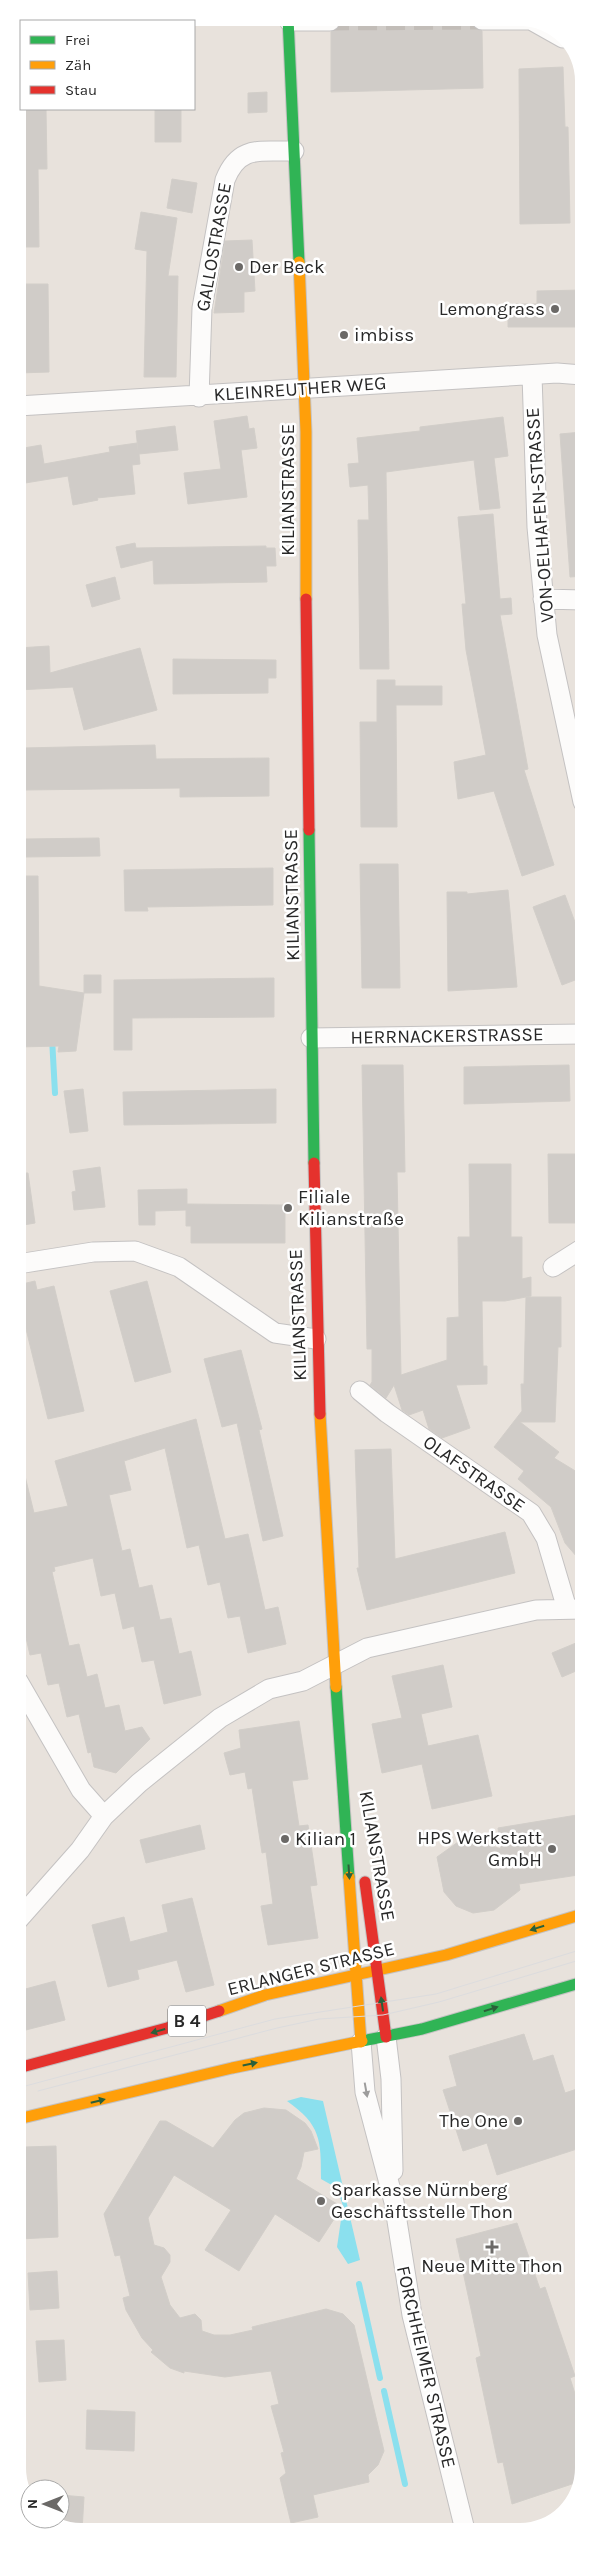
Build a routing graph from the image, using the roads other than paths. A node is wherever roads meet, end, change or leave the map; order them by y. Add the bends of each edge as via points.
1 (289, 26) edge
2 (294, 151) junction
3 (532, 375) junction
4 (575, 375) edge
5 (304, 389) junction
6 (199, 396) junction
7 (26, 406) edge
8 (544, 599) junction
9 (575, 600) edge
10 (575, 765) edge
11 (575, 1034) edge
12 (311, 1038) junction
13 (575, 1253) edge
14 (26, 1263) edge
15 (553, 1267) dead end
16 (316, 1339) junction
17 (360, 1391) dead end
18 (575, 1609) edge
19 (334, 1665) junction
20 (26, 1695) edge
21 (344, 1771) junction
22 (104, 1816) junction
23 (358, 1836) dead end
24 (363, 1870) dead end
25 (26, 1911) edge
26 (575, 1916) edge
27 (377, 1971) junction
28 (357, 1976) junction
29 (575, 1984) edge
30 (386, 2037) junction
31 (361, 2042) junction
32 (26, 2066) edge
33 (26, 2117) edge
34 (394, 2202) junction
35 (463, 2523) edge

1 - 2 main road, KILIANSTRASSE
2 - 5 main road, KILIANSTRASSE
2 - 6 street, GALLOSTRASSE via 242,155 231,164 225,180 202,308
3 - 4 street, KLEINREUTHER WEG
3 - 5 street, KLEINREUTHER WEG
3 - 8 street, VON-OELHAFEN-STRASSE via 536,527
5 - 6 street, KLEINREUTHER WEG
5 - 12 main road, KILIANSTRASSE
6 - 7 street, KLEINREUTHER WEG
8 - 9 street
8 - 10 street, VON-OELHAFEN-STRASSE via 549,644
11 - 12 street, HERRNACKERSTRASSE
12 - 16 main road, KILIANSTRASSE
13 - 15 street
14 - 16 street via 93,1252 135,1251 179,1267 275,1333
16 - 19 main road, KILIANSTRASSE
17 - 18 street, OLAFSTRASSE via 387,1414 531,1514 546,1538
18 - 19 street via 536,1610 487,1620 367,1648
19 - 21 main road, KILIANSTRASSE
19 - 22 street via 303,1681 269,1689 220,1718 139,1783
20 - 22 street via 81,1790
21 - 23 main road, KILIANSTRASSE
21 -> 28 main road, KILIANSTRASSE
22 - 25 street via 80,1850
24 - 27 main road, KILIANSTRASSE
26 -> 27 main road, ERLANGER STRASSE / B 4 via 446,1955
27 - 28 main road, ERLANGER STRASSE / B 4
30 -> 27 main road, KILIANSTRASSE
28 - 31 main road, FORCHHEIMER STRASSE
28 -> 32 main road, ERLANGER STRASSE / B 4 via 265,1995 159,2030
30 -> 29 main road
30 - 31 main road
30 - 34 street, FORCHHEIMER STRASSE via 391,2079
33 -> 31 main road via 232,2068
31 -> 34 street, FORCHHEIMER STRASSE via 365,2092
34 - 35 street, FORCHHEIMER STRASSE via 412,2314

